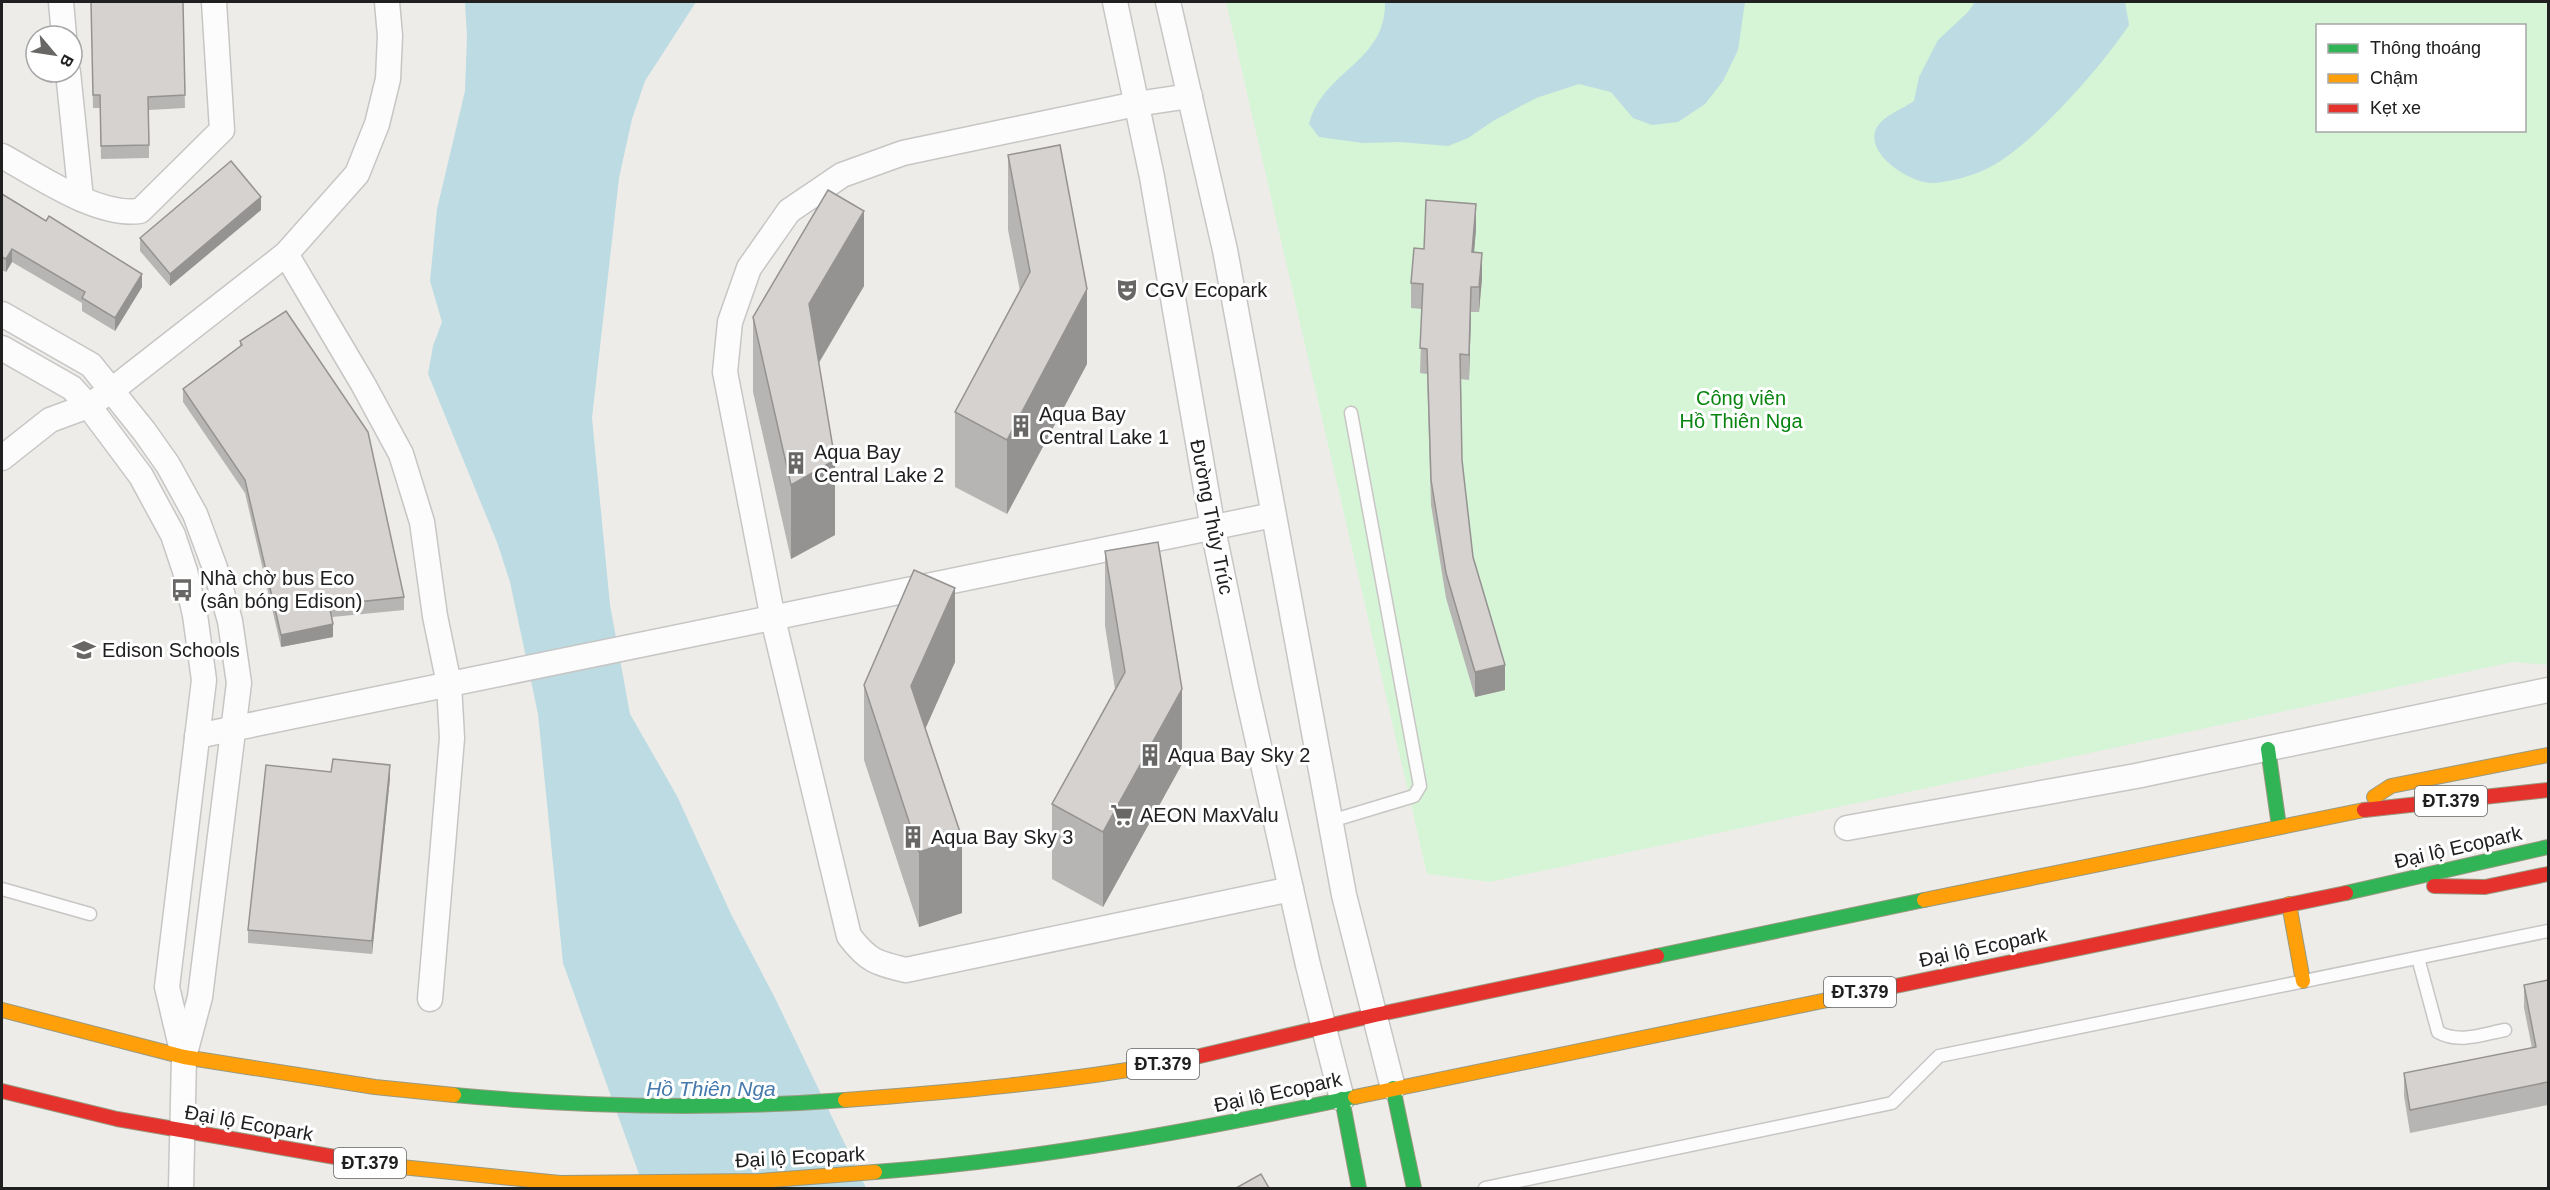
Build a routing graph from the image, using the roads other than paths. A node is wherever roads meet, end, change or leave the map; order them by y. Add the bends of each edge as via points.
1 (61, 2) edge
2 (214, 2) edge
3 (387, 2) edge
4 (1115, 2) edge
5 (1168, 2) edge
6 (63, 24) edge
7 (69, 84) edge
8 (1190, 96) junction
9 (1136, 104) junction
10 (2, 156) edge
11 (81, 199) junction
12 (286, 254) junction
13 (2, 314) edge
14 (2, 348) edge
15 (112, 390) junction
16 (88, 406) junction
17 (1351, 412) dead end
18 (2, 458) edge
19 (1273, 515) junction
20 (1213, 529) junction
21 (773, 619) junction
22 (449, 684) junction
23 (2548, 690) edge
24 (233, 728) junction
25 (197, 736) junction
26 (2268, 749) junction
27 (2548, 755) edge
28 (2548, 790) edge
29 (2353, 811) junction
30 (1331, 821) junction
31 (2280, 826) junction
32 (1847, 828) dead end
33 (2548, 847) edge
34 (2548, 874) edge
35 (2378, 886) junction
36 (2, 889) edge
37 (1291, 889) junction
38 (2289, 904) junction
39 (90, 914) dead end
40 (2548, 931) edge
41 (2418, 958) junction
42 (2303, 981) junction
43 (430, 999) dead end
44 (2, 1010) edge
45 (1376, 1015) junction
46 (1325, 1029) junction
47 (2505, 1029) dead end
48 (184, 1057) junction
49 (1393, 1088) junction
50 (2, 1091) edge
51 (1342, 1099) junction
52 (182, 1131) junction
53 (181, 1188) edge
54 (1359, 1188) edge
55 (1414, 1188) edge
56 (1485, 1188) edge

1 - 6 street
2 - 11 street via 223,120 218,136 140,212 126,213
3 - 12 street via 388,79 377,124 357,174
4 - 9 street, Đường Thủy Trúc
5 - 8 street
7 - 11 street
8 - 9 street
8 - 19 street via 1225,250
9 - 20 street, Đường Thủy Trúc
9 - 21 street via 903,153 842,175 789,212 749,268 730,322 725,372
10 - 11 street
12 - 15 street
12 - 22 street via 401,454 422,522
13 - 15 street via 91,365
14 - 16 street via 72,388
15 - 16 street
15 - 24 street via 168,465 195,514 215,568 230,621 239,683
16 - 18 street via 50,420
16 - 25 street via 141,476 173,535 185,571 204,680
17 - 30 lane via 1420,786 1414,796
19 - 20 street
19 - 30 street
20 - 21 street
20 - 37 street, Đường Thủy Trúc
21 - 22 street
21 - 37 street via 849,936 866,958 906,969
22 - 24 street
22 - 43 street via 452,738
23 - 26 street
24 - 25 street
24 - 48 street via 200,997
25 - 48 street via 166,987
26 - 31 main road
26 - 32 street
27 - 29 main road via 2391,786
28 - 29 main road, Đại lộ Ecopark / ĐT.379
29 - 31 main road, Đại lộ Ecopark / ĐT.379
30 - 45 street via 1344,895
31 - 45 main road, Đại lộ Ecopark / ĐT.379
33 - 35 main road, Đại lộ Ecopark / ĐT.379
34 - 35 main road via 2485,887
35 - 38 main road, Đại lộ Ecopark / ĐT.379
36 - 39 lane
37 - 46 street, Đường Thủy Trúc
38 - 42 main road
38 - 49 main road, Đại lộ Ecopark / ĐT.379
40 - 41 lane
41 - 42 lane
41 - 47 lane via 2438,1032 2460,1039
42 - 56 lane via 1939,1056 1892,1103
44 - 48 main road, Đại lộ Ecopark / ĐT.379
45 - 46 main road, Đại lộ Ecopark / ĐT.379
45 - 49 street
46 - 48 main road, Đại lộ Ecopark / ĐT.379 via 1107,1074 948,1092 753,1107 554,1104 375,1087
46 - 51 street, Đường Thủy Trúc
48 - 52 street
49 - 51 main road, Đại lộ Ecopark / ĐT.379
49 - 55 main road
50 - 52 main road, Đại lộ Ecopark / ĐT.379 via 105,1117
51 - 52 main road, Đại lộ Ecopark / ĐT.379 via 1196,1130 959,1166 760,1181 560,1183 366,1163
51 - 54 main road
52 - 53 street

